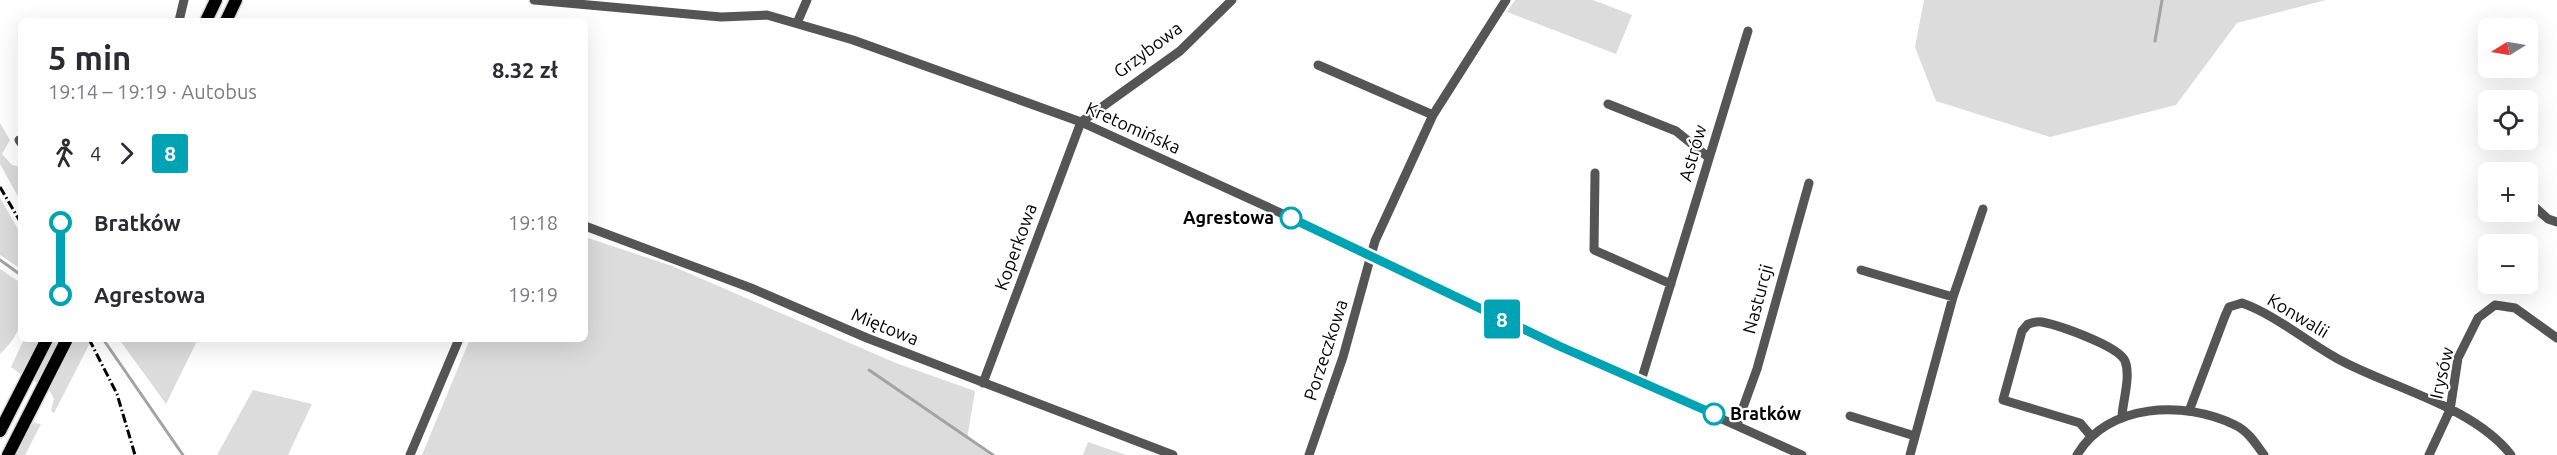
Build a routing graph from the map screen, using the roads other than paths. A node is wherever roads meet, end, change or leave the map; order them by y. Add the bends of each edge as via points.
1 (184, 0) edge
2 (216, 0) edge
3 (236, 0) edge
4 (534, 0) edge
5 (807, 0) edge
6 (1232, 0) edge
7 (1506, 0) edge
8 (606, 4) edge
9 (180, 18) edge
10 (207, 18) edge
11 (227, 18) edge
12 (797, 23) junction
13 (1748, 31) dead end
14 (1318, 65) dead end
15 (1608, 104) dead end
16 (1434, 115) junction
17 (1081, 122) junction
18 (1708, 157) junction
19 (1595, 173) dead end
20 (1809, 183) dead end
21 (1983, 209) dead end
22 (2538, 210) edge
23 (2557, 222) edge
24 (588, 227) edge
25 (1372, 255) junction
26 (1861, 270) dead end
27 (1671, 284) junction
28 (1953, 297) junction
29 (2557, 338) edge
30 (45, 342) edge
31 (65, 342) edge
32 (458, 342) edge
33 (1641, 381) junction
34 (982, 383) junction
35 (2450, 410) junction
36 (2189, 411) junction
37 (1850, 416) dead end
38 (2121, 416) junction
39 (1737, 424) junction
40 (0, 431) edge
41 (1915, 436) junction
42 (2091, 436) junction
43 (8, 455) edge
44 (410, 455) edge
45 (1173, 455) edge
46 (1309, 455) edge
47 (1802, 455) edge
48 (1910, 455) edge
49 (2077, 455) edge
50 (2264, 455) edge
51 (2429, 455) edge
52 (2511, 455) edge

1 - 9 street
2 - 10 main road
3 - 11 main road
4 - 8 street, Kretomińska
5 - 12 street
6 - 17 street, Grzybowa via 1180,51
7 - 16 street
8 - 12 street, Kretomińska via 721,17 767,15
12 - 17 street, Kretomińska
13 - 18 street, Astrów
14 - 16 street
15 - 18 street via 1676,131
16 - 25 street
17 - 25 street, Kretomińska
17 - 34 street, Koperkowa
18 - 27 street, Astrów
19 - 27 street via 1594,250
20 - 39 street, Nasturcji via 1757,369
21 - 28 street
22 - 23 street
24 - 34 street, Miętowa via 752,288
25 - 33 street, Kretomińska
25 - 46 street, Porzeczkowa
26 - 28 street
27 - 33 street, Astrów
28 - 41 street
29 - 35 street, Irysów via 2515,308 2495,305 2478,318 2458,358
30 - 40 main road
31 - 43 main road
32 - 44 street
33 - 39 street, Kretomińska
34 - 45 street, Miętowa
35 - 36 street, Konwalii via 2373,377 2242,303 2229,307
35 - 51 street, Irysów
35 - 52 street via 2486,431
36 - 38 street
36 - 50 street via 2235,425
37 - 41 street
38 - 42 street
38 - 42 street via 2127,368 2124,358 2114,349 2072,332 2042,322 2028,324 2022,331 2003,400 2080,423
39 - 47 street, Kretomińska
41 - 48 street
42 - 49 street

